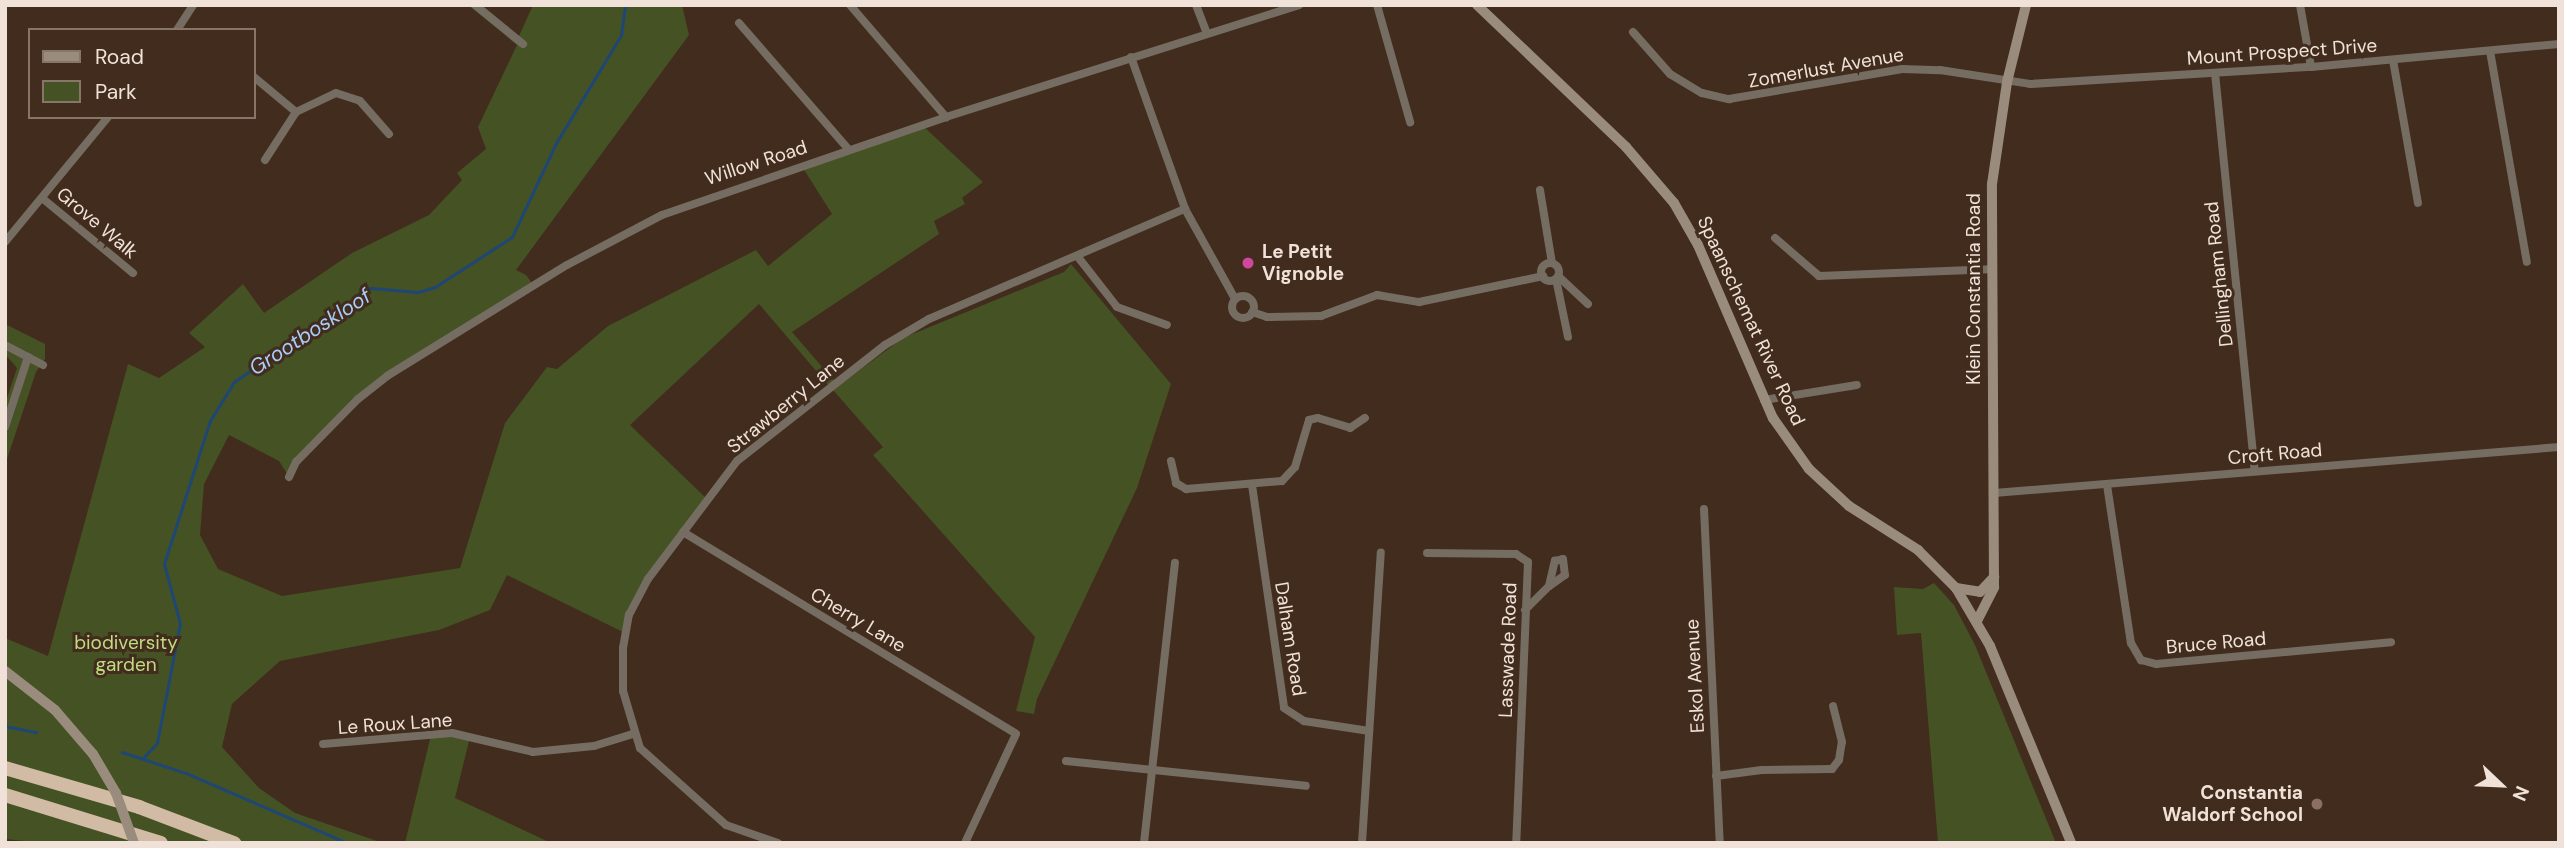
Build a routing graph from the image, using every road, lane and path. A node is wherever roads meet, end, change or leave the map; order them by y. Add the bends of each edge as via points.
1 (193, 5) edge
2 (475, 5) edge
3 (850, 5) edge
4 (1196, 5) edge
5 (1300, 5) edge
6 (1377, 5) edge
7 (1477, 5) edge
8 (2026, 5) edge
9 (2300, 5) edge
10 (739, 23) dead end
11 (182, 28) edge
12 (1633, 32) dead end
13 (1207, 33) junction
14 (523, 44) dead end
15 (2559, 44) edge
16 (2490, 51) junction
17 (1131, 57) junction
18 (2393, 60) junction
19 (2311, 67) junction
20 (2215, 73) junction
21 (256, 79) edge
22 (2007, 82) junction
23 (296, 112) junction
24 (946, 117) junction
25 (106, 119) edge
26 (1410, 122) dead end
27 (389, 134) dead end
28 (848, 149) junction
29 (265, 160) dead end
30 (1540, 190) dead end
31 (42, 198) junction
32 (2418, 203) dead end
33 (1185, 209) junction
34 (1775, 238) dead end
35 (5, 242) edge
36 (1078, 257) junction
37 (2527, 262) dead end
38 (1552, 263) junction
39 (1990, 269) junction
40 (133, 273) dead end
41 (1543, 276) junction
42 (1557, 278) junction
43 (1235, 299) junction
44 (1588, 304) dead end
45 (1255, 314) junction
46 (1167, 325) dead end
47 (1568, 337) dead end
48 (5, 345) edge
49 (28, 357) junction
50 (43, 365) dead end
51 (1857, 385) dead end
52 (1764, 400) junction
53 (1365, 418) dead end
54 (5, 427) edge
55 (2559, 447) edge
56 (1171, 461) dead end
57 (2255, 471) junction
58 (289, 477) dead end
59 (1252, 485) junction
60 (2107, 485) junction
61 (1994, 493) junction
62 (1704, 509) dead end
63 (683, 532) junction
64 (1427, 553) dead end
65 (1381, 554) dead end
66 (1175, 563) dead end
67 (1994, 578) junction
68 (1549, 586) dead end
69 (1956, 588) junction
70 (1525, 610) junction
71 (1970, 611) junction
72 (1977, 621) junction
73 (2391, 642) dead end
74 (5, 671) edge
75 (1833, 706) dead end
76 (1369, 731) junction
77 (633, 734) junction
78 (323, 744) dead end
79 (1066, 761) dead end
80 (5, 768) edge
81 (1152, 768) junction
82 (1716, 776) junction
83 (1306, 786) dead end
84 (5, 795) edge
85 (134, 843) edge
86 (161, 843) edge
87 (234, 843) edge
88 (778, 843) edge
89 (965, 843) edge
90 (1144, 843) edge
91 (1362, 843) edge
92 (1516, 843) edge
93 (1720, 843) edge
94 (2071, 843) edge

1 - 11 street
2 - 14 street
3 - 24 street
4 - 13 street
5 - 13 street, Willow Road
6 - 26 street
7 - 52 main road, Spaanschemat River Road via 1626,147 1674,203 1699,245
8 - 22 main road, Klein Constantia Road
9 - 19 street
10 - 28 street
12 - 22 street, Zomerlust Avenue via 1670,74 1692,89 1729,99 1902,69 1940,70
13 - 17 street, Willow Road
15 - 16 street, Mount Prospect Drive
16 - 18 street, Mount Prospect Drive
16 - 37 street
17 - 24 street, Willow Road
17 - 33 street
18 - 19 street, Mount Prospect Drive
18 - 32 street
19 - 20 street, Mount Prospect Drive
20 - 22 street, Mount Prospect Drive
20 - 57 street, Dellingham Road
21 - 23 street
22 - 39 main road, Klein Constantia Road via 1992,184
23 - 27 street via 324,96 341,93 360,101
23 - 29 street
24 - 28 street, Willow Road
25 - 31 street
28 - 58 street, Willow Road via 693,201 567,265 387,376 296,462
30 - 38 street
31 - 35 street
31 - 40 street, Grove Walk
33 - 36 street, Strawberry Lane
33 - 43 street
34 - 39 street via 1819,276
36 - 46 street via 1116,307
36 - 63 street, Strawberry Lane via 929,319 885,345 755,444
38 - 41 street via 1543,268
38 - 42 street via 1559,270
39 - 61 main road, Klein Constantia Road
41 - 42 street
41 - 45 street via 1419,302 1377,295 1321,316
42 - 44 street
42 - 47 street
43 - 45 street via 1251,299
43 - 45 street via 1231,306 1236,316
48 - 49 street
49 - 50 street
49 - 54 street
51 - 52 street
52 - 69 main road, Spaanschemat River Road via 1783,436 1824,485 1918,550
53 - 59 street via 1350,428 1318,418 1309,420 1301,453 1287,478
55 - 57 street, Croft Road
56 - 59 street via 1176,483 1186,489
57 - 60 street, Croft Road
59 - 76 street, Dalham Road via 1284,708 1304,721
60 - 61 street, Croft Road
60 - 73 street, Bruce Road via 2131,643 2141,660 2156,664
61 - 67 main road, Klein Constantia Road
62 - 82 street, Eskol Avenue
63 - 77 street, Strawberry Lane via 636,599 625,633 623,691
63 - 89 street, Cherry Lane via 1016,734
64 - 70 street, Lasswade Road via 1524,556 1528,566
65 - 76 street
66 - 81 street
67 - 69 main road via 1975,594
67 - 71 main road
67 - 72 main road, Klein Constantia Road via 1991,600
68 - 70 street
69 - 71 main road, Spaanschemat River Road
70 - 92 street, Lasswade Road
71 - 72 main road, Spaanschemat River Road
72 - 94 main road, Spaanschemat River Road
74 - 85 main road, bridge via 55,710 93,754 119,800
75 - 82 street via 1842,742 1832,769
76 - 91 street
77 - 78 street, Le Roux Lane via 594,746 533,752 452,733
77 - 88 street, Strawberry Lane via 649,760 726,825
79 - 81 street
80 - 87 highway via 139,807
81 - 83 street
81 - 90 street
82 - 93 street, Eskol Avenue
84 - 86 highway

